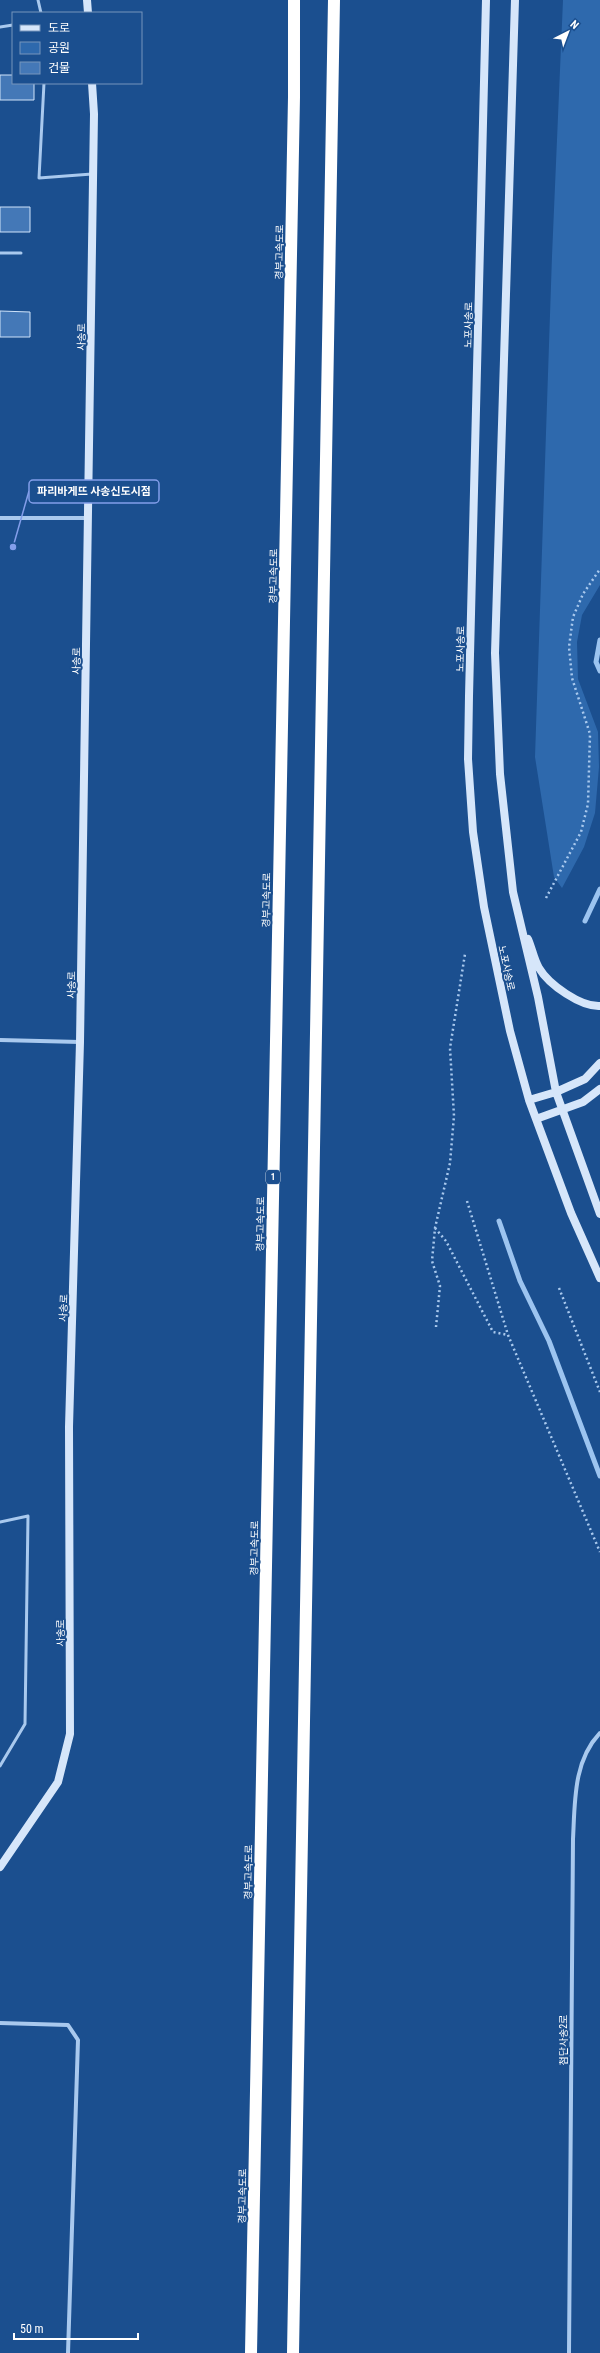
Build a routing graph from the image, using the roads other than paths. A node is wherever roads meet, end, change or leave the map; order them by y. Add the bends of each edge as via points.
1 (38, 0) edge
2 (87, 0) edge
3 (294, 0) edge
4 (334, 0) edge
5 (486, 0) edge
6 (515, 0) edge
7 (41, 12) edge
8 (88, 12) edge
9 (12, 25) edge
10 (0, 28) edge
11 (44, 84) edge
12 (92, 84) edge
13 (93, 174) junction
14 (0, 253) edge
15 (21, 253) dead end
16 (0, 518) edge
17 (88, 518) junction
18 (517, 908) junction
19 (600, 1006) edge
20 (0, 1040) edge
21 (80, 1042) junction
22 (600, 1063) edge
23 (600, 1089) edge
24 (556, 1092) junction
25 (529, 1100) junction
26 (561, 1110) junction
27 (536, 1119) junction
28 (600, 1214) edge
29 (600, 1278) edge
30 (0, 1522) edge
31 (600, 1733) edge
32 (0, 1766) edge
33 (0, 1867) edge
34 (0, 2023) edge
35 (68, 2353) edge
36 (251, 2353) edge
37 (293, 2353) edge
38 (569, 2353) edge

1 - 7 lane
2 - 8 main road
3 - 36 highway, 경부고속도로 / 1
4 - 37 highway
5 - 25 main road, 노포사송로 via 468,759 473,832 484,907 510,1031
6 - 18 main road via 495,653 500,774
9 - 10 lane
11 - 13 lane via 39,178
12 - 13 main road, 사송로
13 - 17 main road, 사송로
14 - 15 lane
16 - 17 street
17 - 21 main road, 사송로
18 - 19 main road via 539,969 556,986 580,1003
18 - 24 main road via 538,997
20 - 21 street
21 - 33 main road, 사송로 via 69,1427 70,1734 58,1782
22 - 24 main road via 585,1079
23 - 26 main road via 591,1098
24 - 25 main road
24 - 26 main road
25 - 27 main road, 노포사송로
26 - 27 main road
26 - 28 main road
27 - 29 main road, 노포사송로
30 - 32 lane via 28,1516 25,1724
31 - 38 street, 첨단사송2로 via 586,1753 576,1785 573,1839
34 - 35 street via 68,2025 78,2040

